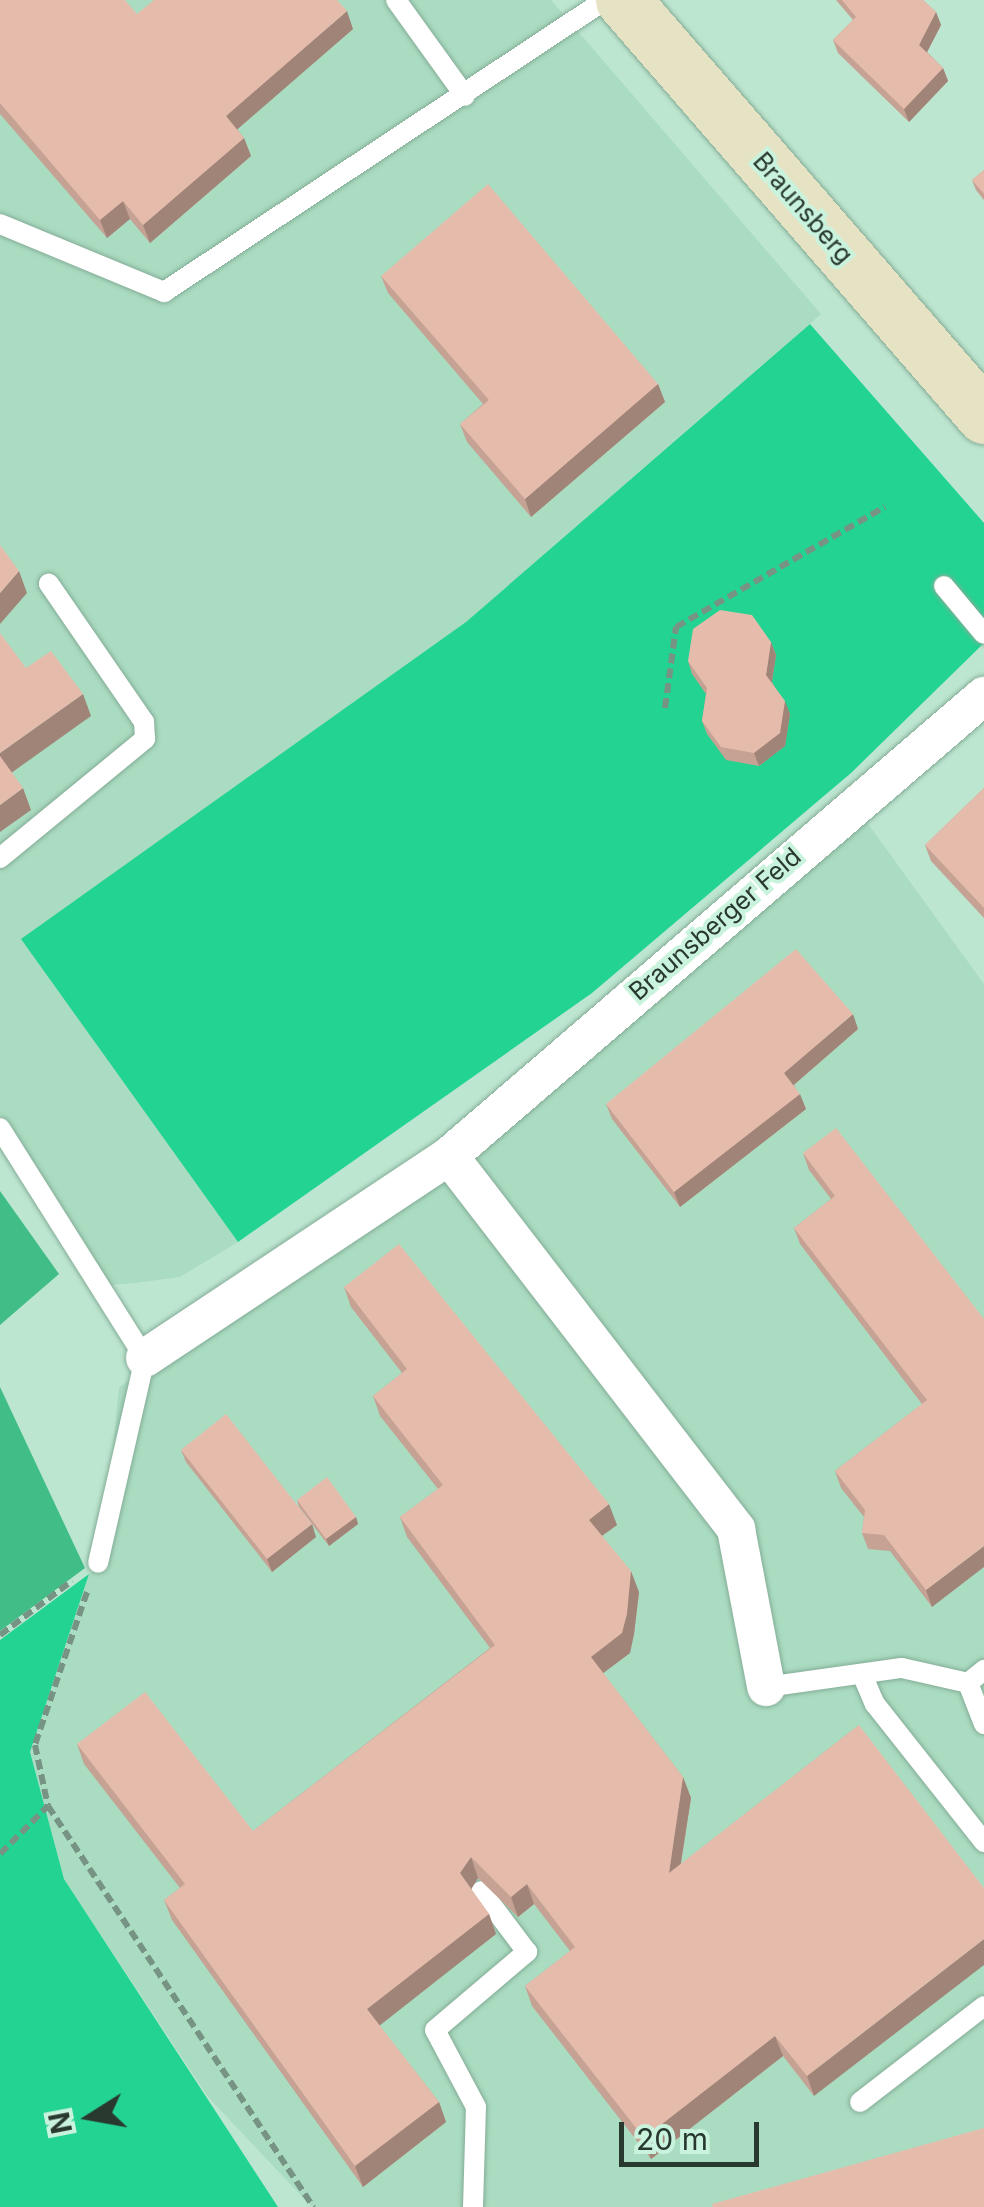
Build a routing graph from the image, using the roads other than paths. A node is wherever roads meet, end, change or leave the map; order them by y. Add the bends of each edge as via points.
1 (396, 0) edge
2 (605, 0) edge
3 (623, 0) edge
4 (466, 96) junction
5 (0, 224) edge
6 (984, 416) edge
7 (49, 584) dead end
8 (944, 586) dead end
9 (984, 634) edge
10 (984, 696) edge
11 (0, 858) edge
12 (0, 1128) edge
13 (449, 1156) junction
14 (145, 1358) junction
15 (98, 1563) road end
16 (862, 1674) junction
17 (976, 1676) edge
18 (766, 1687) joint
19 (984, 1724) edge
20 (984, 1842) edge
21 (481, 1891) edge
22 (984, 2006) edge
23 (860, 2102) dead end
24 (472, 2207) edge

1 - 4 lane
2 - 4 lane
3 - 6 main road, Braunsberg
4 - 5 lane via 164,292
7 - 11 lane via 144,722 145,739
8 - 9 lane
10 - 13 street, Braunsberger Feld
12 - 14 lane
13 - 14 street, Braunsberger Feld
13 - 18 street via 736,1530
14 - 15 lane
16 - 17 lane via 902,1668
16 - 18 lane
16 - 20 lane via 875,1704
17 - 19 lane
21 - 24 lane via 528,1952 436,2030 476,2107
22 - 23 lane

